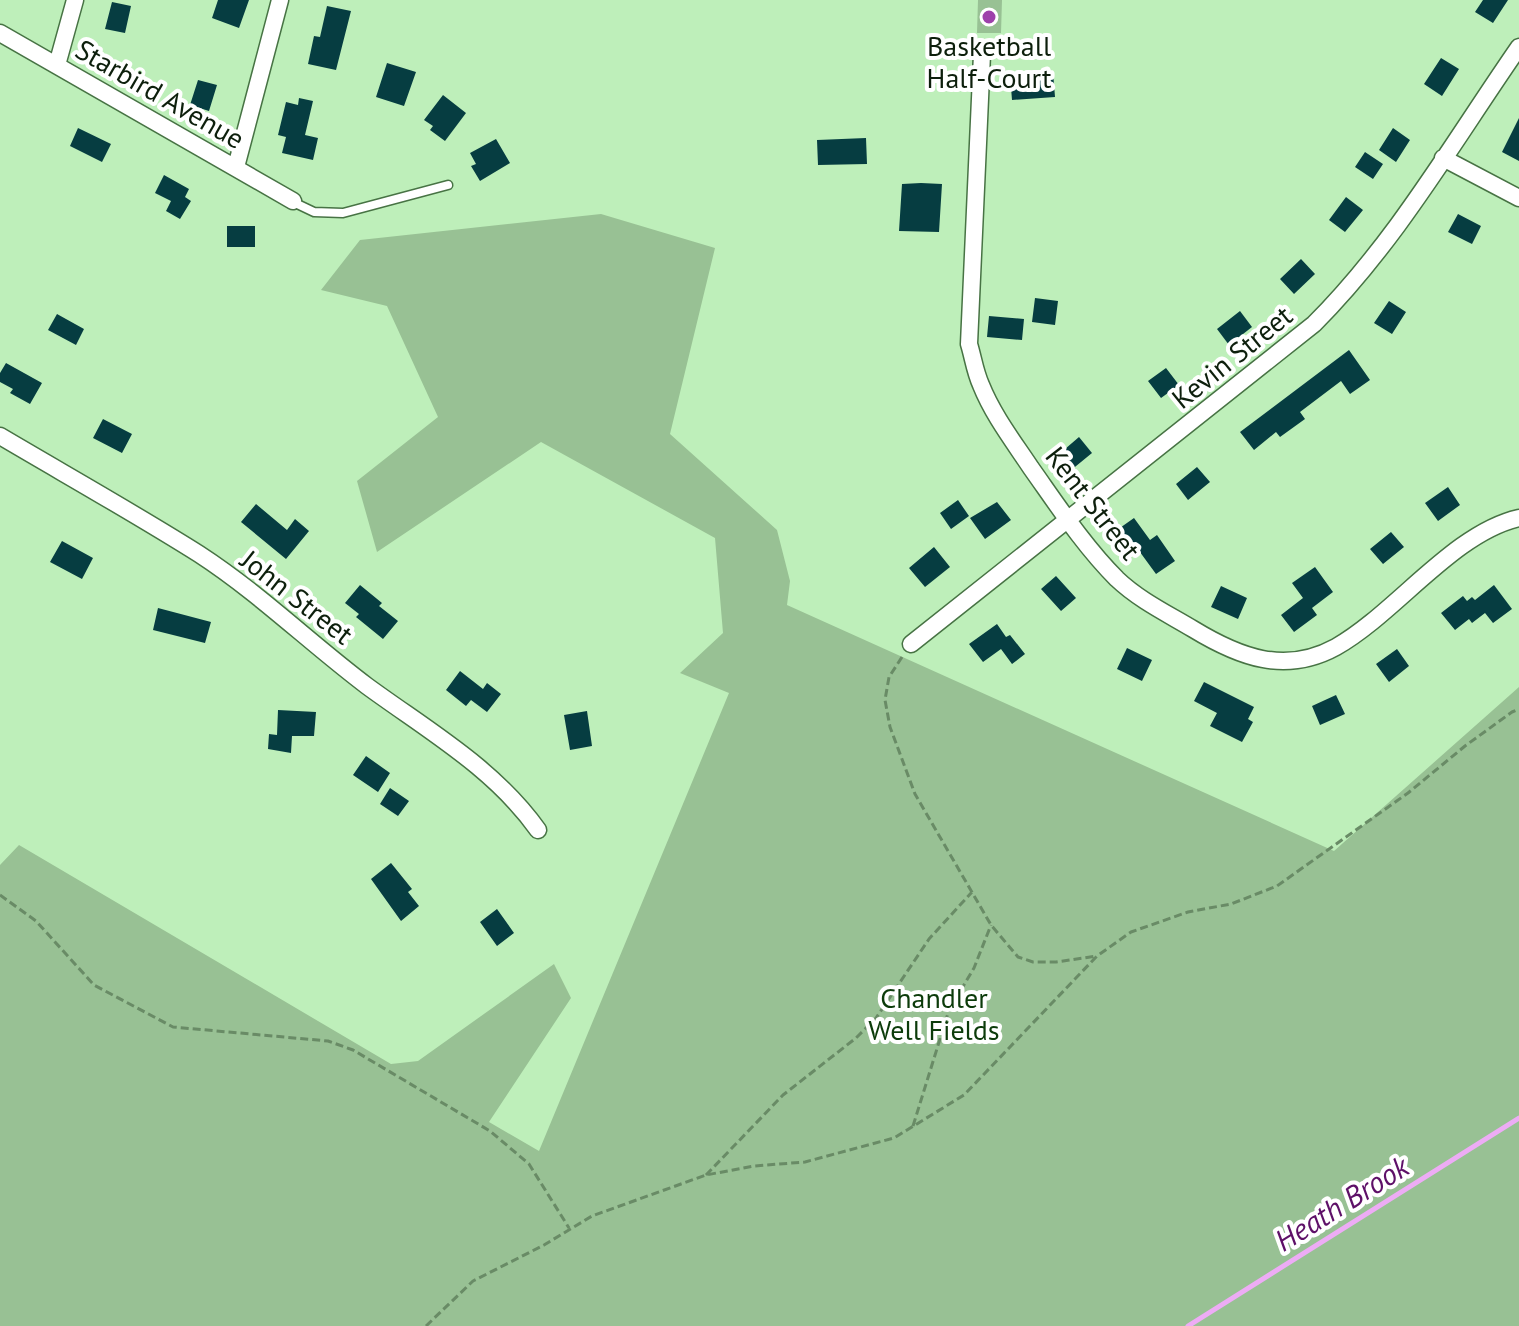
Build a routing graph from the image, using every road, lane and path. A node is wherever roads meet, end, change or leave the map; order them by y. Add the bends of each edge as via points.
1 (75, 0) edge
2 (280, 0) edge
3 (0, 33) edge
4 (1519, 47) edge
5 (982, 54) dead end
6 (57, 65) junction
7 (1443, 158) junction
8 (236, 167) junction
9 (448, 185) dead end
10 (1519, 198) edge
11 (293, 201) joint
12 (0, 436) edge
13 (1519, 518) edge
14 (1067, 520) junction
15 (911, 644) joint
16 (1519, 709) edge
17 (538, 830) dead end
18 (972, 892) junction
19 (0, 895) edge
20 (991, 925) junction
21 (1097, 956) junction
22 (913, 1126) junction
23 (706, 1175) junction
24 (570, 1229) junction
25 (426, 1326) edge

1 - 6 street
2 - 8 street
3 - 6 street, Starbird Avenue
4 - 7 street, Kevin Street
5 - 14 street, Kent Street via 969,344 997,417
6 - 8 street, Starbird Avenue
7 - 10 street
7 - 14 street, Kevin Street via 1382,248 1314,324
8 - 11 street, Starbird Avenue
9 - 11 lane via 343,213 314,212
12 - 17 street, John Street via 238,582 363,683 491,775
13 - 14 street, Kent Street via 1478,536 1335,648 1301,660 1273,662 1205,636 1141,597 1119,580
14 - 15 street, Kevin Street
15 - 18 path via 889,677 885,700 890,727 915,794
16 - 21 path via 1277,886 1131,932
18 - 20 path
18 - 23 path via 929,939 876,1018 783,1095
19 - 24 path via 36,921 94,985 173,1027 328,1041 353,1050 490,1131 529,1164
20 - 21 path via 1018,957 1033,962
20 - 22 path via 949,1010
21 - 22 path via 964,1095
22 - 23 path via 894,1138 818,1160
23 - 24 path
24 - 25 path via 473,1281

